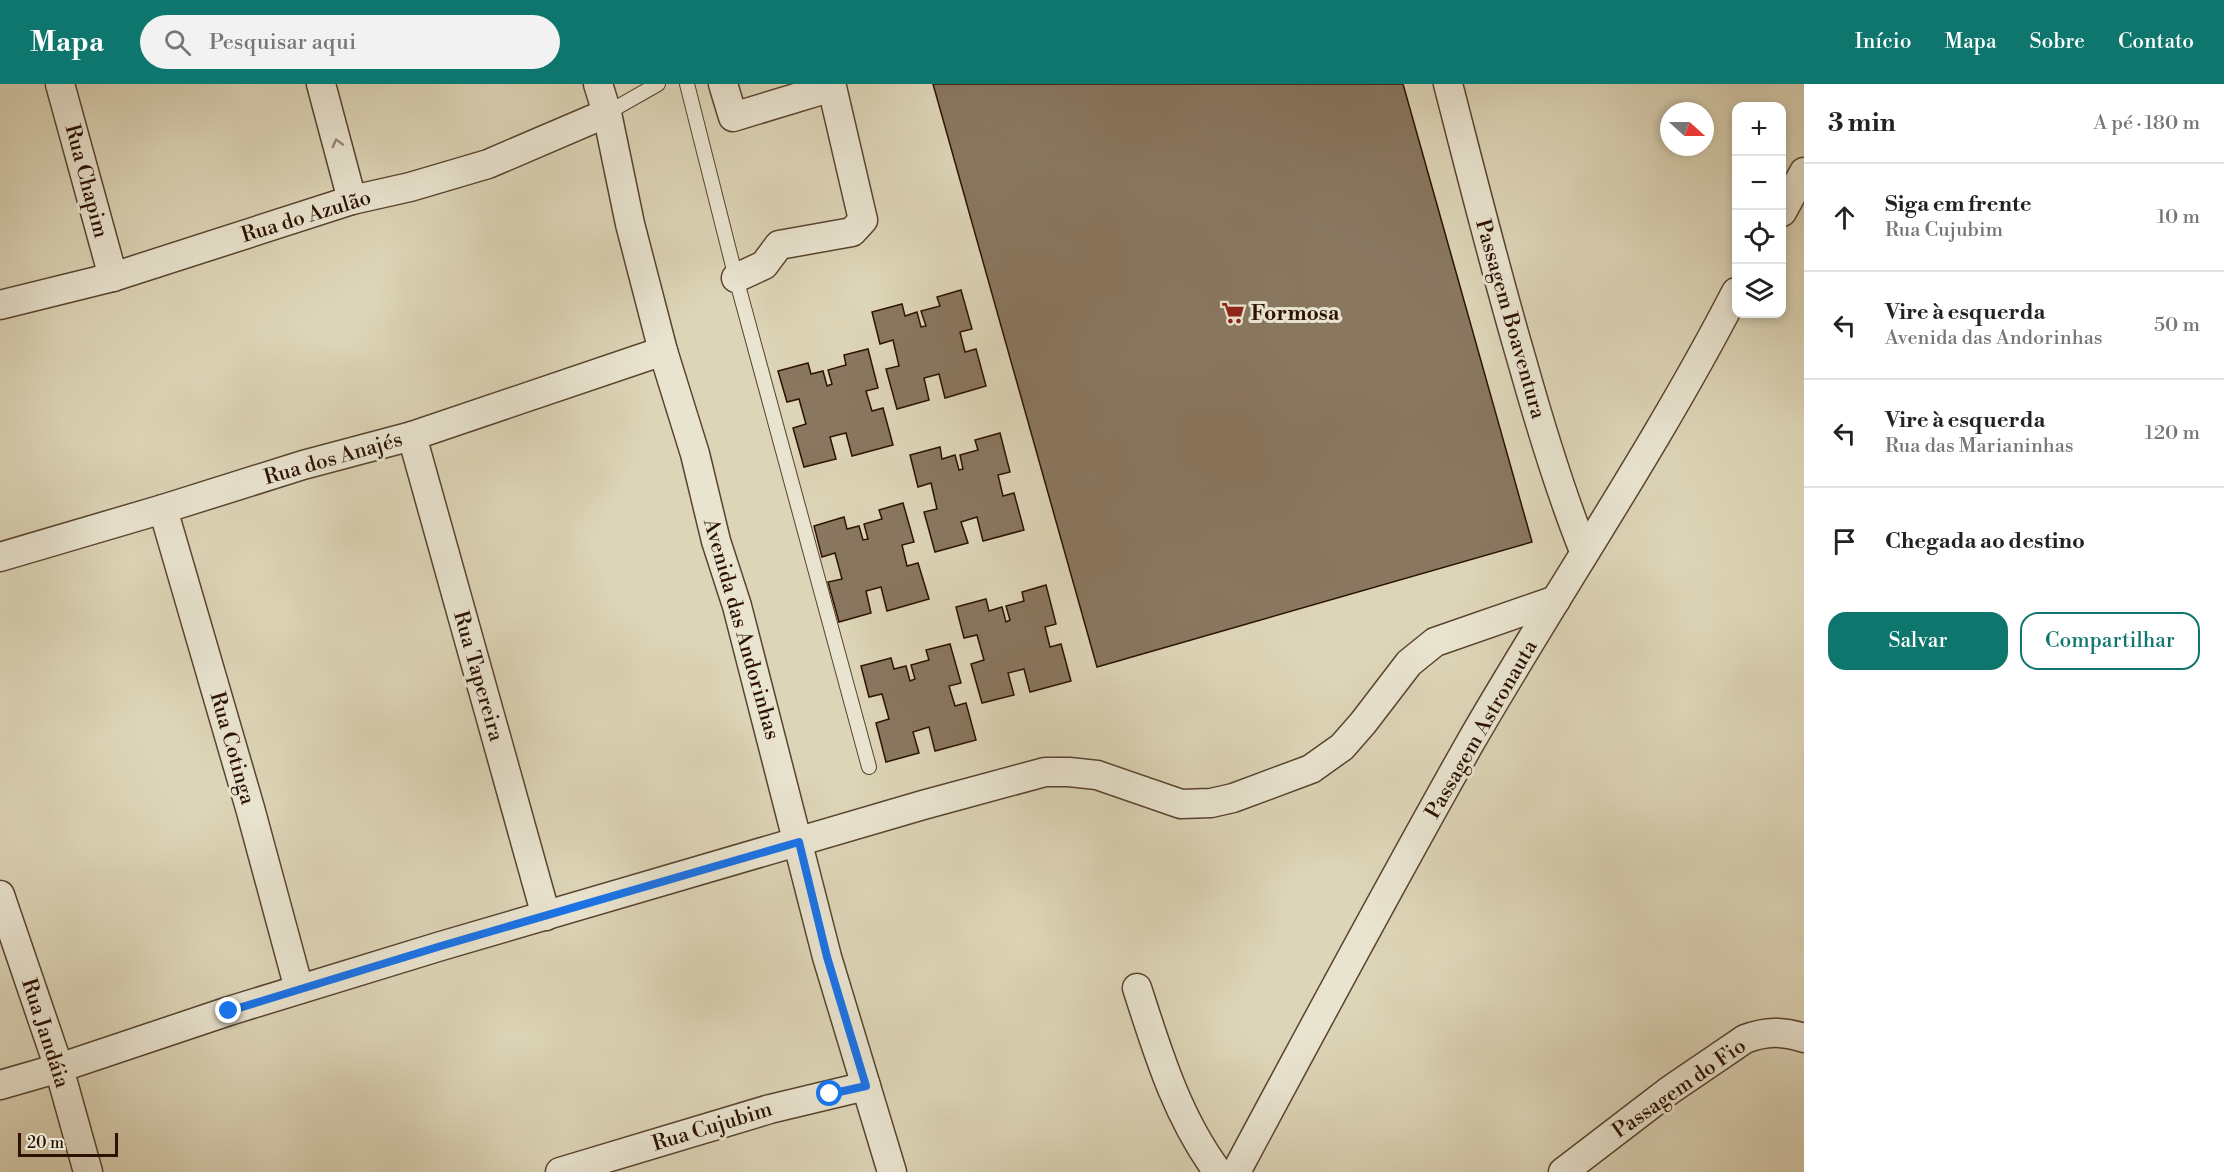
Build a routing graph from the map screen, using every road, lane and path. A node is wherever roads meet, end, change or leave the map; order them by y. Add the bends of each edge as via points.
1 (60, 84) edge
2 (321, 84) edge
3 (598, 84) edge
4 (658, 84) edge
5 (687, 84) edge
6 (723, 84) edge
7 (1448, 84) edge
8 (832, 86) edge
9 (781, 93) edge
10 (607, 113) junction
11 (1804, 172) edge
12 (352, 200) junction
13 (1783, 210) edge
14 (113, 277) junction
15 (736, 278) junction
16 (1732, 301) edge
17 (0, 305) edge
18 (663, 351) junction
19 (412, 436) junction
20 (163, 509) junction
21 (1584, 551) junction
22 (0, 557) edge
23 (1556, 600) junction
24 (868, 767) dead end
25 (799, 842) junction
26 (0, 895) edge
27 (546, 916) junction
28 (1137, 988) dead end
29 (298, 989) junction
30 (1804, 1038) edge
31 (59, 1068) junction
32 (0, 1085) edge
33 (866, 1086) junction
34 (626, 1162) edge
35 (88, 1172) edge
36 (560, 1172) edge
37 (892, 1172) edge
38 (1218, 1172) edge
39 (1236, 1172) edge
40 (1563, 1172) edge

1 - 14 street, Rua Chapim
12 -> 2 street
3 - 10 street, Avenida das Andorinhas
4 - 10 lane
5 - 15 lane
6 - 9 street via 733,117
7 - 21 street, Passagem Boaventura via 1540,423
8 - 9 street
8 - 15 street via 863,220 852,232 779,245 764,265
10 - 12 street, Rua do Azulão via 488,164
10 - 18 street, Avenida das Andorinhas via 630,224
11 - 13 street
12 - 14 street, Rua do Azulão
14 - 17 street, Rua do Azulão
15 - 24 lane
16 - 21 street, Passagem Astronauta via 1689,380
18 - 19 street, Rua dos Anajés
18 - 25 street, Avenida das Andorinhas via 695,454
19 - 20 street, Rua dos Anajés
19 - 27 street, Rua Tapereira
20 - 22 street, Rua dos Anajés
20 - 29 street, Rua Cotinga
21 - 23 street, Passagem Astronauta
23 - 25 street via 1435,642 1409,663 1342,747 1311,769 1233,798 1181,804 1097,775 1045,772
23 - 39 street, Passagem Astronauta via 1471,743
25 - 27 street
25 - 33 street, Avenida das Andorinhas via 827,957
26 - 31 street, Rua Jandáia
27 - 29 street
28 - 38 street via 1166,1075 1197,1140
29 - 31 street
30 - 40 street, Passagem do Fio via 1784,1032 1745,1039 1670,1090
31 - 32 street
31 - 35 street, Rua Jandáia
33 - 34 street, Rua Cujubim via 770,1108
33 - 37 street, Avenida das Andorinhas
34 - 36 street, Rua Cujubim

